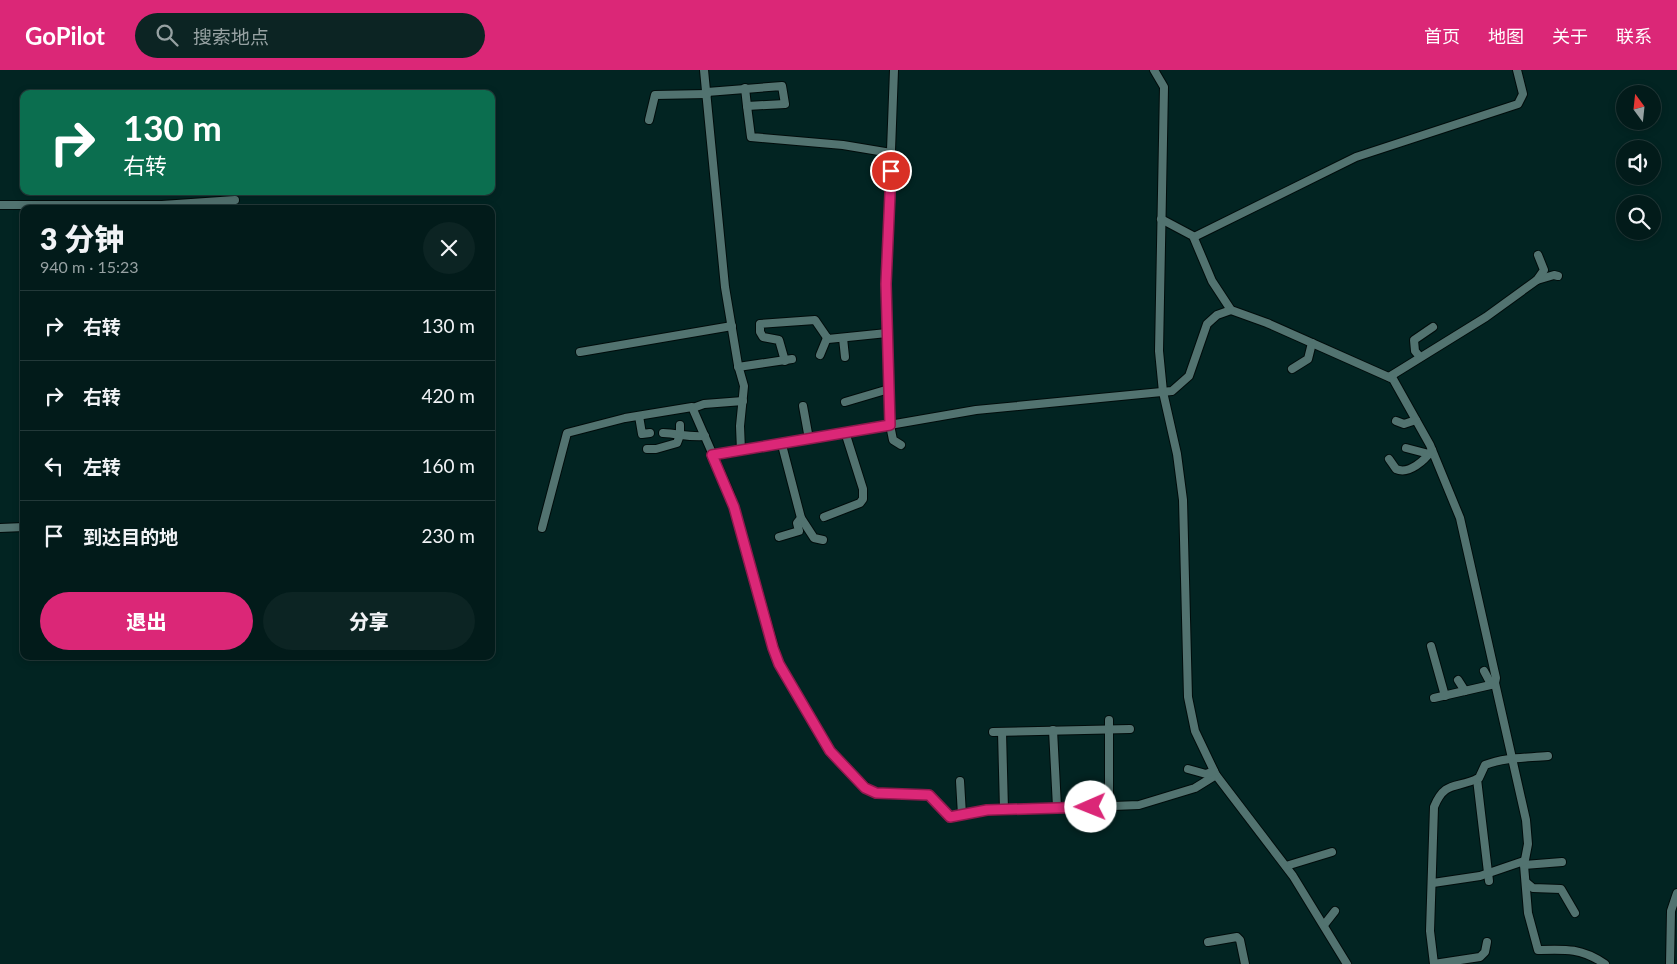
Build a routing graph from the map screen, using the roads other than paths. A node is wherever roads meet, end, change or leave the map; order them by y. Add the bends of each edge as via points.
1 (704, 70) edge
2 (894, 70) edge
3 (1154, 70) edge
4 (1517, 70) edge
5 (745, 88) junction
6 (707, 93) junction
7 (747, 106) junction
8 (649, 120) dead end
9 (891, 153) junction
10 (235, 200) dead end
11 (0, 205) edge
12 (1162, 219) junction
13 (1194, 237) junction
14 (1538, 255) dead end
15 (1558, 276) dead end
16 (1537, 280) junction
17 (1231, 310) junction
18 (732, 326) junction
19 (1433, 327) dead end
20 (887, 333) junction
21 (827, 338) junction
22 (843, 338) junction
23 (1312, 342) junction
24 (580, 352) dead end
25 (820, 355) dead end
26 (845, 356) dead end
27 (1420, 357) junction
28 (738, 367) junction
29 (1292, 369) dead end
30 (1389, 377) junction
31 (889, 389) junction
32 (1162, 392) junction
33 (704, 394) dead end
34 (744, 402) junction
35 (845, 402) dead end
36 (705, 404) junction
37 (803, 406) dead end
38 (693, 408) junction
39 (639, 416) junction
40 (1416, 420) junction
41 (1396, 421) dead end
42 (680, 424) dead end
43 (890, 425) junction
44 (845, 432) junction
45 (650, 433) dead end
46 (663, 433) dead end
47 (680, 435) junction
48 (705, 436) junction
49 (810, 439) junction
50 (782, 444) junction
51 (901, 445) dead end
52 (1406, 448) dead end
53 (647, 449) dead end
54 (741, 451) junction
55 (1431, 452) junction
56 (712, 455) junction
57 (1389, 460) dead end
58 (824, 517) dead end
59 (801, 518) junction
60 (0, 528) edge
61 (20, 528) edge
62 (542, 528) dead end
63 (779, 537) dead end
64 (823, 540) dead end
65 (1431, 646) dead end
66 (1484, 671) dead end
67 (1458, 680) dead end
68 (1493, 684) junction
69 (1465, 691) junction
70 (1445, 696) junction
71 (1434, 698) dead end
72 (1108, 725) junction
73 (1130, 729) dead end
74 (1053, 730) junction
75 (1548, 756) dead end
76 (1512, 758) junction
77 (1188, 769) dead end
78 (1215, 773) junction
79 (1477, 779) junction
80 (960, 781) dead end
81 (1109, 806) junction
82 (1057, 807) junction
83 (1004, 810) junction
84 (962, 815) junction
85 (1332, 852) dead end
86 (1562, 862) dead end
87 (1524, 863) junction
88 (1286, 866) junction
89 (1488, 877) junction
90 (1526, 881) junction
91 (1433, 883) junction
92 (1677, 893) edge
93 (1335, 911) dead end
94 (1575, 913) dead end
95 (1324, 925) junction
96 (1208, 942) dead end
97 (1487, 942) dead end
98 (1245, 964) edge
99 (1347, 964) edge
100 (1434, 964) edge
101 (1605, 964) edge
102 (1670, 964) edge

1 - 6 street
2 - 9 street
3 - 12 street via 1164,87
4 - 13 street via 1523,94 1518,104 1356,157
5 - 6 street
5 - 7 street
5 - 7 street via 778,85 784,89 785,104
6 - 8 street via 655,95
6 - 18 street via 725,287
7 - 9 street via 751,137
9 - 20 street
10 - 11 street via 162,205
12 - 13 street
12 - 32 street via 1159,325
13 - 17 street via 1212,281
14 - 16 street via 1544,270
15 - 16 street
16 - 27 street via 1486,317
17 - 23 street
17 - 32 street via 1217,315 1207,324 1189,376 1172,391
18 - 24 street
18 - 28 street
19 - 27 street via 1414,340 1415,351
20 - 22 street
20 - 31 street
21 - 22 street
21 - 25 street
21 - 28 street via 815,320 760,324 763,337 779,340 789,360
22 - 26 street
23 - 29 street via 1308,359
23 - 30 street
27 - 30 street
28 - 34 street via 744,381
30 - 40 street
31 - 35 street
31 - 43 street
32 - 43 street via 976,410
32 - 78 street via 1177,454 1183,500 1190,715 1203,752
33 - 36 street
34 - 36 street
34 - 54 street via 740,426
36 - 38 street
37 - 49 street
38 - 39 street
38 - 48 street
39 - 45 street via 642,434
39 - 62 street via 567,433
40 - 41 street via 1404,424
40 - 55 street
42 - 47 street
43 - 44 street
43 - 51 street via 893,440
44 - 49 street
44 - 58 street via 863,489 863,499
46 - 47 street
47 - 48 street
47 - 53 street via 675,445
48 - 56 street
49 - 50 street
50 - 54 street
50 - 59 street
52 - 55 street
54 - 56 street
55 - 57 street via 1406,470 1396,469
55 - 68 street via 1460,518 1496,678
56 - 84 street via 732,500 779,664 830,751 872,792 926,794 950,817
59 - 63 street via 797,524 799,531
59 - 64 street via 814,538
60 - 61 street
65 - 70 street
66 - 68 street
67 - 69 street
68 - 69 street
68 - 76 street
69 - 70 street
70 - 71 street
72 - 73 street
72 - 74 street
72 - 81 street
74 - 82 street
74 - 83 street via 998,732
75 - 76 street
76 - 79 street via 1485,765
76 - 87 street via 1526,820 1528,844
77 - 78 street
78 - 81 street via 1195,788 1139,805
78 - 88 street
79 - 89 street
79 - 91 street via 1440,794 1434,807
80 - 84 street
81 - 82 street
82 - 83 street
83 - 84 street
85 - 88 street
86 - 87 street
87 - 89 street
87 - 90 street
88 - 95 street
89 - 91 street
90 - 94 street via 1530,888 1561,889
90 - 101 street via 1528,913 1538,950 1570,948 1592,955
91 - 100 street via 1430,931
92 - 102 street via 1671,911
93 - 95 street
95 - 99 street
96 - 98 street via 1236,937 1240,940
97 - 100 street via 1480,957

